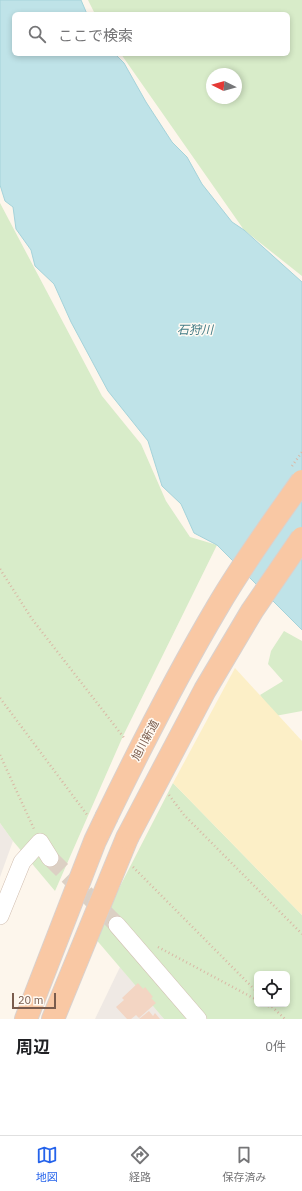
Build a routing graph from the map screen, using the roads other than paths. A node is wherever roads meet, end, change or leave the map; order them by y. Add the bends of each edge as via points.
1 (302, 481) edge
2 (302, 538) edge
3 (50, 858) tunnel mouth
4 (0, 916) edge
5 (117, 925) tunnel mouth
6 (26, 1019) edge
7 (53, 1019) edge
8 (198, 1019) edge

1 - 6 highway, 旭川新道, bridge via 210,619 135,759 98,818 96,841
2 - 7 highway, bridge via 252,611 205,690 127,838
3 - 4 street via 40,842 22,862
5 - 8 street

